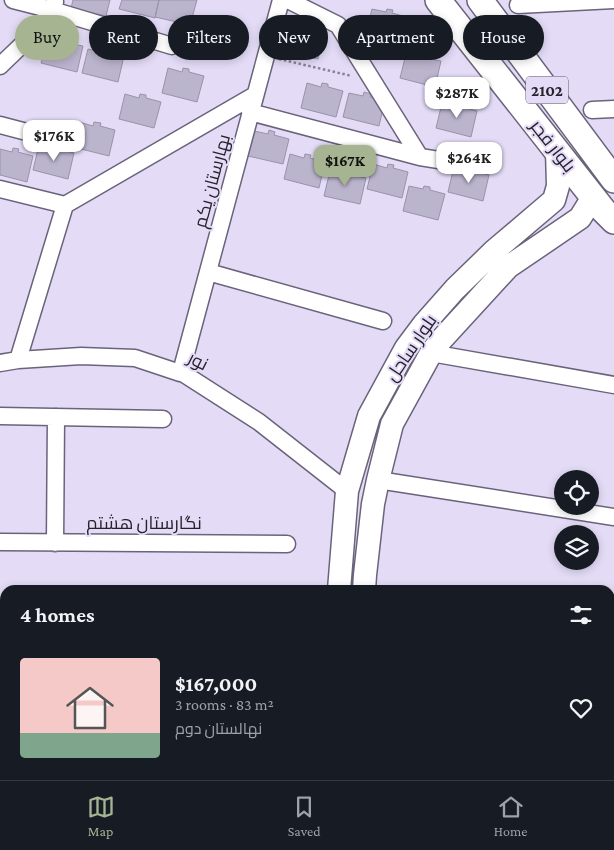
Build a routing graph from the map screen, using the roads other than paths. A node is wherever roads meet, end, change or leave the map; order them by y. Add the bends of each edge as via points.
1 (13, 0) edge
2 (281, 0) edge
3 (288, 0) edge
4 (438, 0) edge
5 (480, 0) edge
6 (614, 0) edge
7 (54, 5) edge
8 (518, 5) dead end
9 (168, 45) edge
10 (0, 66) edge
11 (255, 94) junction
12 (614, 109) edge
13 (592, 110) dead end
14 (250, 112) junction
15 (0, 125) edge
16 (65, 142) dead end
17 (557, 150) junction
18 (420, 157) junction
19 (445, 162) dead end
20 (614, 180) edge
21 (0, 189) edge
22 (593, 197) junction
23 (64, 205) junction
24 (614, 221) edge
25 (208, 272) junction
26 (383, 321) dead end
27 (431, 353) junction
28 (18, 360) junction
29 (0, 363) edge
30 (181, 372) junction
31 (614, 385) edge
32 (0, 416) edge
33 (56, 417) junction
34 (163, 419) dead end
35 (378, 480) junction
36 (347, 491) junction
37 (373, 504) junction
38 (614, 517) edge
39 (0, 542) edge
40 (55, 543) junction
41 (287, 544) dead end
42 (338, 585) edge
43 (364, 585) edge

1 - 7 street
2 - 11 street, بهارستان یکم
3 - 18 street via 338,25
4 - 17 main road, بلوار فجر / 2102
5 - 20 main road, بلوار فجر / 2102
6 - 8 street
7 - 9 street
7 - 10 street via 38,27
11 - 14 street, بهارستان یکم
11 - 23 street
12 - 13 street
14 - 18 street
14 - 25 street, بهارستان یکم
15 - 16 street
17 - 22 main road, بلوار فجر
17 - 36 main road, بلوار ساحل via 558,186 554,200 461,283 406,348 369,416
18 - 19 street
21 - 23 street
22 - 24 main road, بلوار فجر
22 - 27 main road, بلوار ساحل via 580,218 508,267
23 - 28 street
25 - 26 street
25 - 30 street, بهارستان یکم
27 - 31 street
27 - 35 main road, بلوار ساحل via 392,424
28 - 29 street, نور
28 - 30 street, نور via 81,356 135,358
30 - 36 street, نور via 258,422
32 - 33 street
33 - 34 street
33 - 40 street
35 - 37 main road, بلوار ساحل
35 - 38 street
36 - 37 main road
36 - 42 main road, بلوار ساحل
37 - 43 main road, بلوار ساحل
39 - 40 street, نگارستان هشتم
40 - 41 street, نگارستان هشتم

